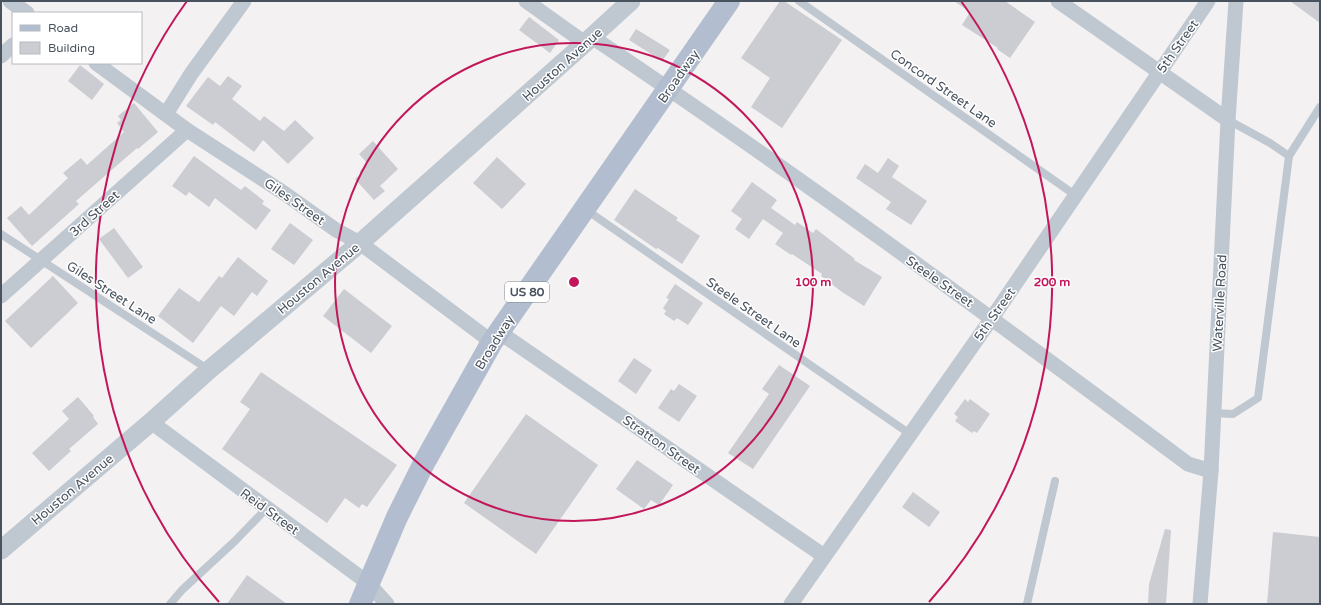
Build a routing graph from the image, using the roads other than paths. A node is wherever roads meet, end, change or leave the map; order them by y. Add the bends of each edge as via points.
1 (10, 1) edge
2 (244, 1) edge
3 (526, 1) edge
4 (631, 1) edge
5 (729, 1) edge
6 (799, 1) edge
7 (1058, 1) edge
8 (1208, 1) edge
9 (1236, 1) edge
10 (26, 12) edge
11 (589, 40) junction
12 (12, 47) edge
13 (1, 56) edge
14 (97, 64) edge
15 (1160, 72) junction
16 (669, 89) junction
17 (1320, 107) edge
18 (166, 114) junction
19 (1228, 120) junction
20 (187, 130) junction
21 (1289, 156) junction
22 (1075, 195) junction
23 (585, 209) junction
24 (1, 234) edge
25 (360, 243) junction
26 (41, 260) junction
27 (1, 296) edge
28 (992, 318) junction
29 (495, 337) junction
30 (209, 370) junction
31 (1214, 413) junction
32 (151, 422) junction
33 (910, 434) junction
34 (1211, 471) junction
35 (1055, 481) dead end
36 (266, 509) junction
37 (1, 550) edge
38 (824, 556) junction
39 (368, 583) junction
40 (170, 604) edge
41 (360, 604) edge
42 (387, 604) edge
43 (791, 604) edge
44 (1027, 604) edge
45 (1200, 604) edge

1 - 10 street
2 - 18 street via 191,74
3 - 11 street, Steele Street
4 - 11 street, Houston Avenue
5 - 16 main road, Broadway / US 80
6 - 22 lane, Concord Street Lane
7 - 15 street
8 - 15 street, 5th Street
9 - 19 street, Waterville Road
11 - 16 street, Steele Street
11 - 25 street, Houston Avenue
12 - 13 street
14 - 18 street, Giles Street
15 - 19 street
15 - 22 street, 5th Street
16 - 23 main road, Broadway / US 80
16 - 28 street, Steele Street
17 - 21 lane
18 - 20 street, Giles Street
19 - 21 lane
19 - 31 street, Waterville Road
20 - 25 street, Giles Street via 336,230
20 - 26 street, 3rd Street
21 - 31 lane via 1258,398 1233,414
22 - 28 street, 5th Street
23 - 29 main road, Broadway / US 80
23 - 33 lane, Steele Street Lane
24 - 26 lane, Giles Street Lane
25 - 29 street, Giles Street
25 - 30 street, Houston Avenue
26 - 27 street, 3rd Street
26 - 30 lane, Giles Street Lane
28 - 33 street, 5th Street
28 - 34 street, Steele Street via 1188,464
29 - 38 street, Stratton Street
29 - 39 main road, Broadway / US 80 via 396,517
30 - 32 street, Houston Avenue
31 - 34 street, Waterville Road
32 - 36 street, Reid Street
32 - 37 street, Houston Avenue
33 - 38 street, 5th Street
34 - 45 street, Waterville Road
35 - 44 lane
36 - 39 street, Reid Street
36 - 40 lane
38 - 43 street, 5th Street
39 - 41 main road, Broadway / US 80
39 - 42 street, Reid Street

